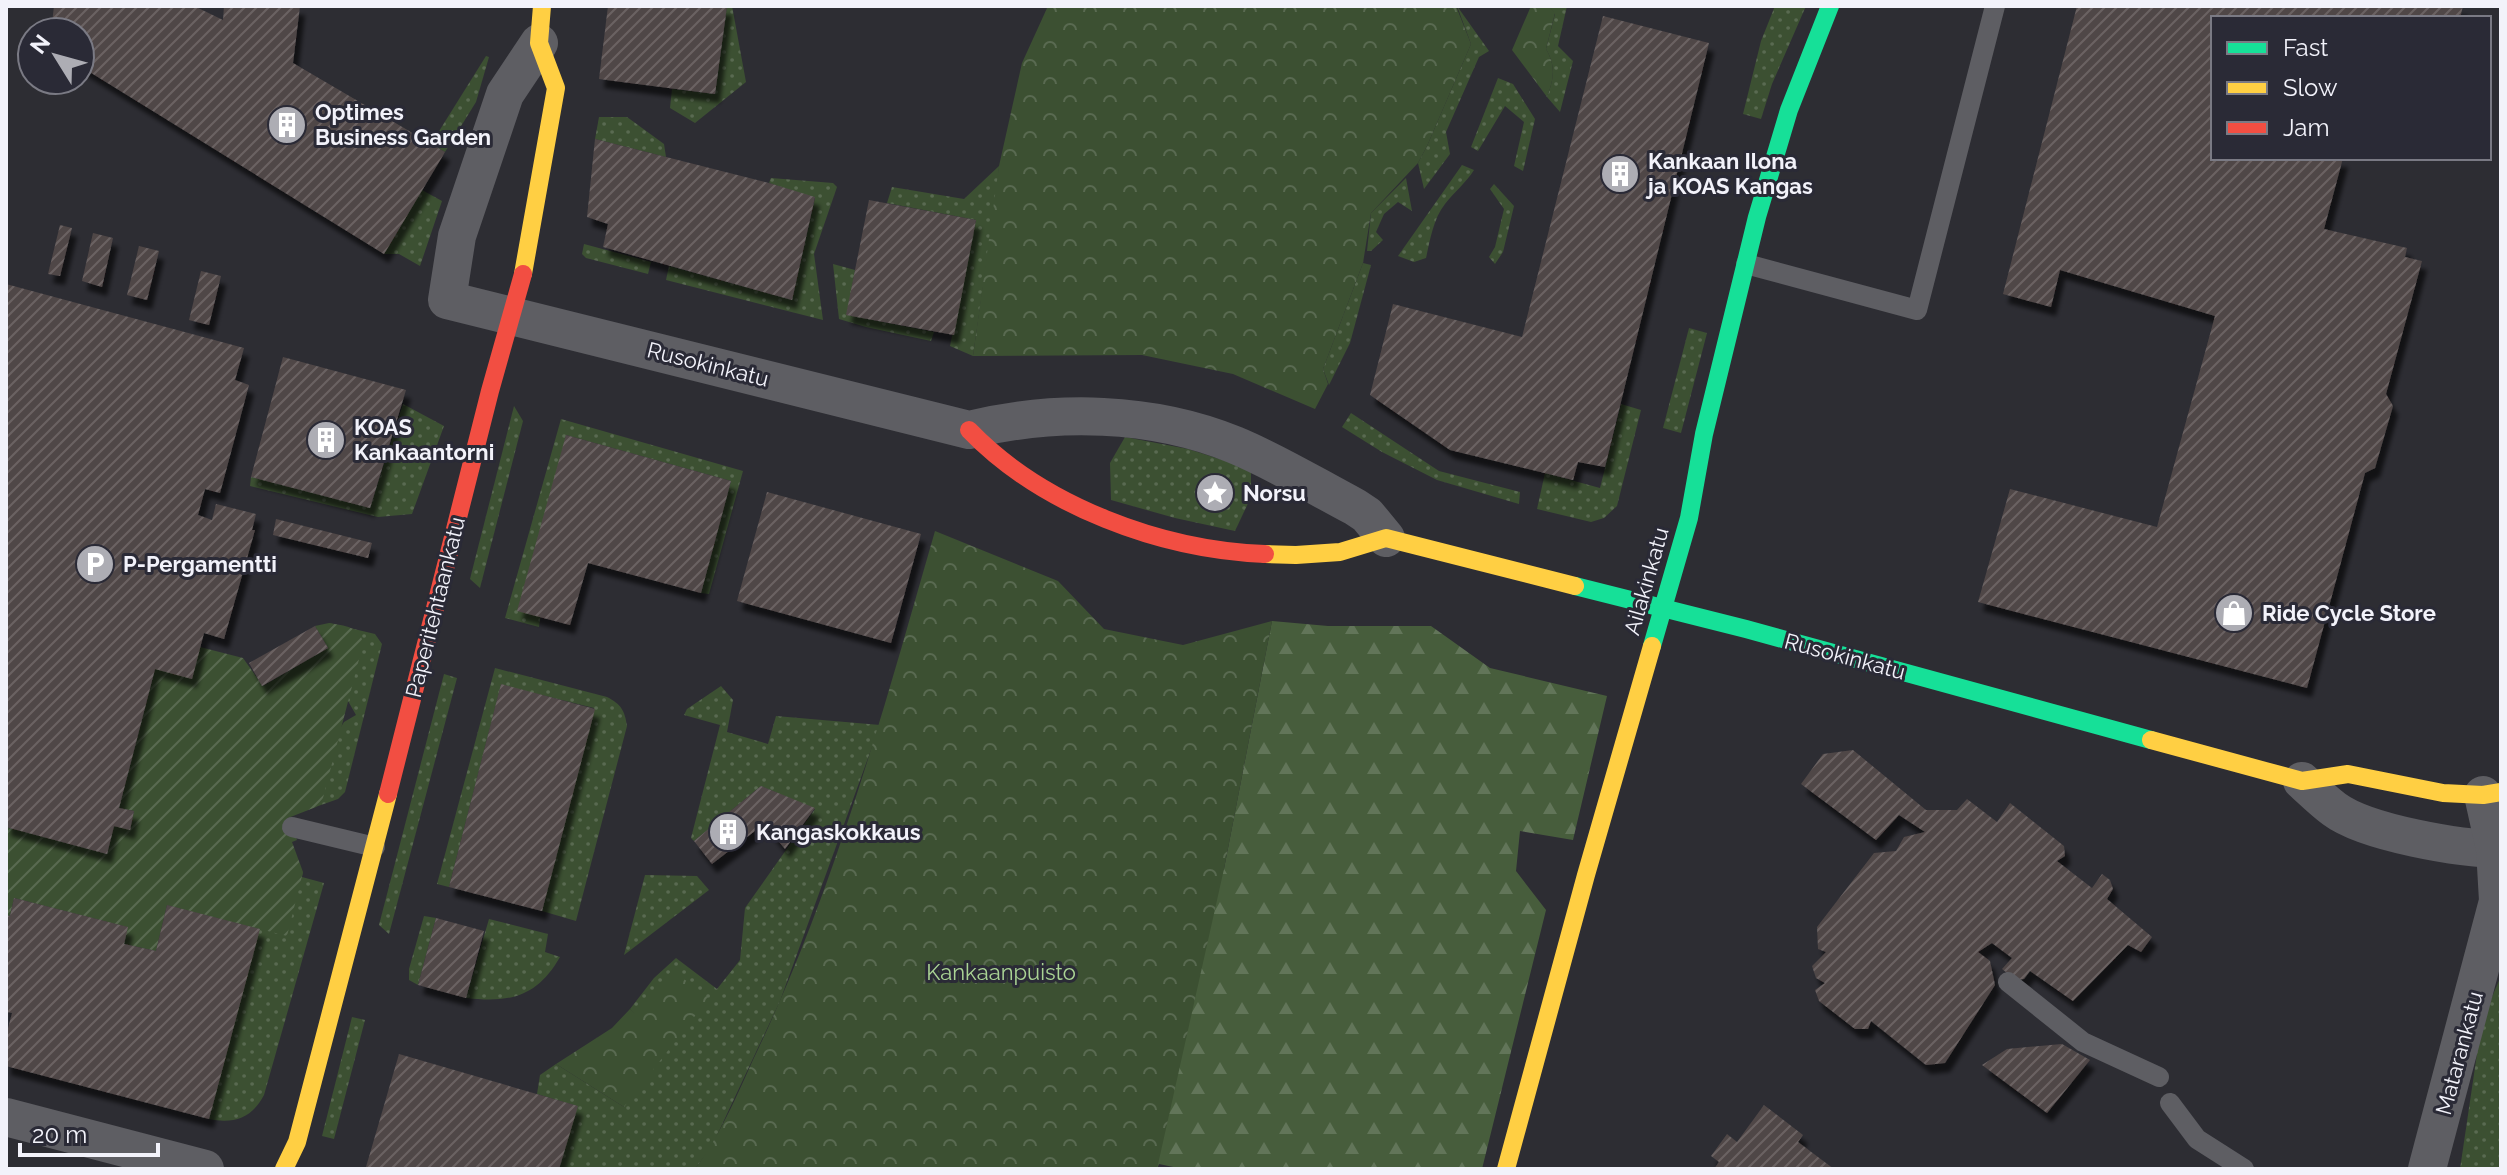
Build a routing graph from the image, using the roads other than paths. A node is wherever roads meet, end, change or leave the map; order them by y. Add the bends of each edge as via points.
1 (1830, 6) edge
2 (1995, 6) edge
3 (540, 24) edge
4 (1746, 264) junction
5 (447, 300) joint
6 (510, 317) junction
7 (969, 430) junction
8 (1386, 538) junction
9 (1664, 609) junction
10 (2302, 781) junction
11 (2492, 793) edge
12 (292, 827) dead end
13 (375, 847) junction
14 (2498, 849) edge
15 (2008, 982) dead end
16 (2159, 1077) dead end
17 (2170, 1103) dead end
18 (6, 1117) edge
19 (205, 1169) edge
20 (284, 1169) edge
21 (1506, 1169) edge
22 (2244, 1169) edge
23 (2427, 1169) edge

1 - 4 street, Ailakinkatu via 1776,143
2 - 4 lane via 1917,310
3 - 5 street, Paperitehtaankatu via 505,94 457,236
3 - 6 street, Paperitehtaankatu via 556,88 528,255
4 - 9 street, Ailakinkatu
5 - 6 street, Rusokinkatu
6 - 7 street, Rusokinkatu
6 - 13 street, Paperitehtaankatu
7 - 8 street, Rusokinkatu via 1011,420 1075,416 1143,421 1191,432 1265,458 1355,507
7 - 8 street via 997,459 1056,495 1101,516 1192,543 1287,554 1340,552
8 - 9 street, Rusokinkatu
9 - 10 street, Rusokinkatu
9 - 21 street, Ailakinkatu
10 - 11 street, Rusokinkatu via 2348,774 2443,793
10 - 14 street, Rusokinkatu via 2336,811 2382,830
11 - 14 street, Matarankatu
12 - 13 lane
13 - 20 street, Paperitehtaankatu via 297,1142
14 - 23 street, Matarankatu via 2498,901
15 - 16 lane via 2083,1042
17 - 22 lane via 2197,1139
18 - 19 street

